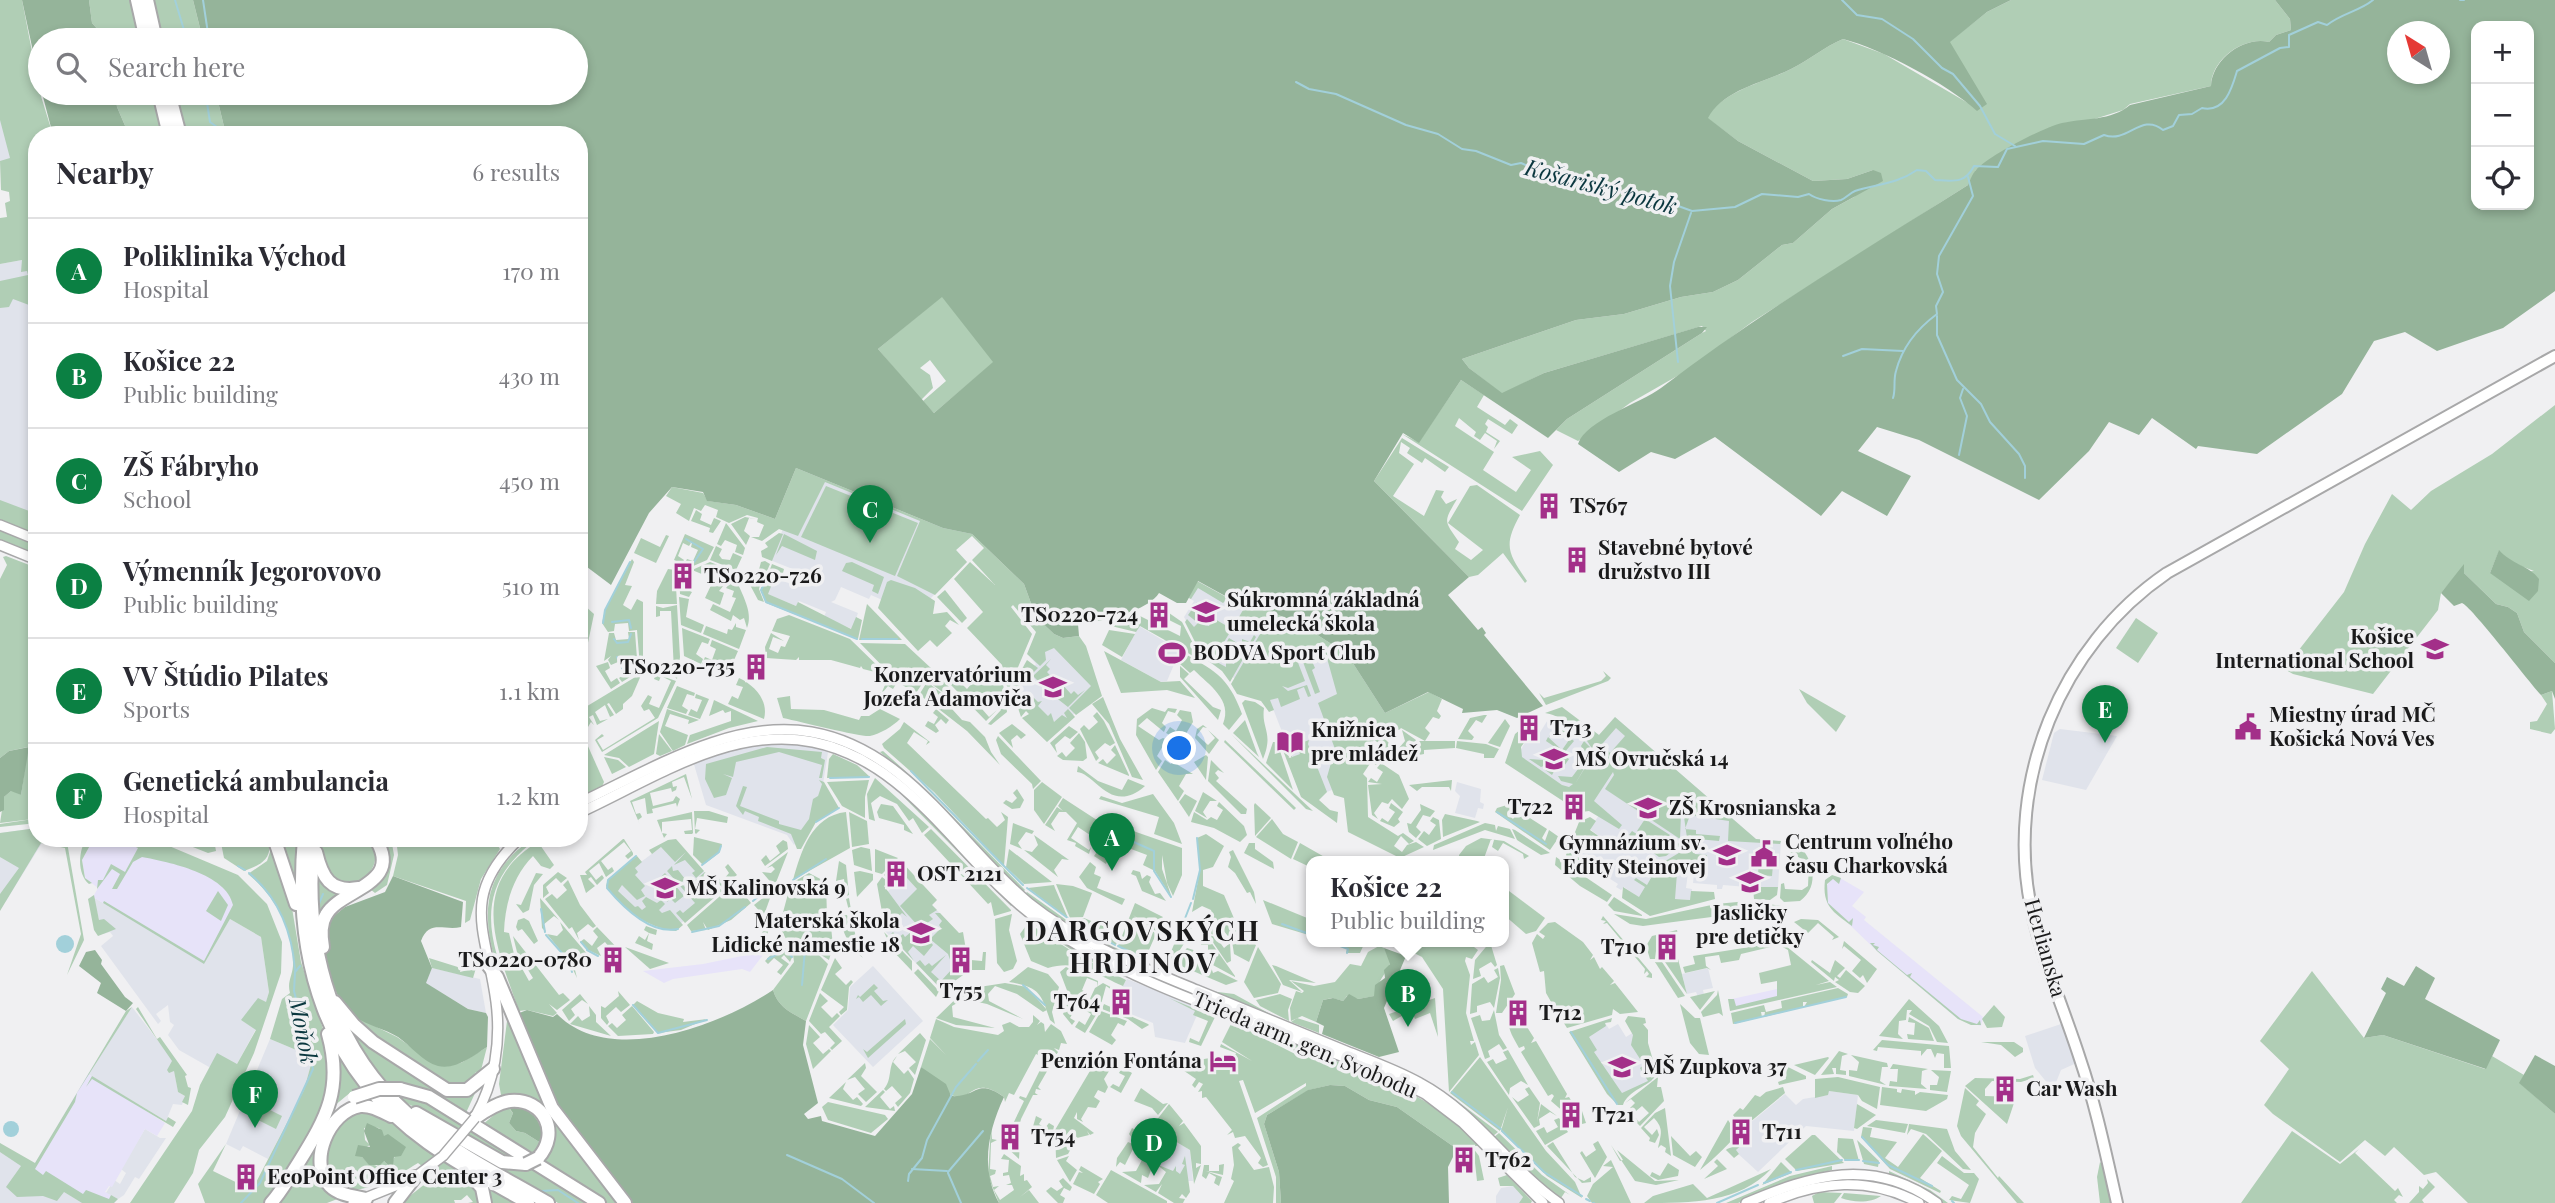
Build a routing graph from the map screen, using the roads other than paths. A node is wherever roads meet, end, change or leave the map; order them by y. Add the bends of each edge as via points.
1 (137, 0) edge
2 (147, 0) edge
3 (143, 28) edge
4 (153, 28) edge
5 (162, 105) edge
6 (172, 105) edge
7 (167, 126) edge
8 (178, 126) edge
9 (2555, 356) edge
10 (0, 525) edge
11 (28, 536) edge
12 (0, 545) edge
13 (28, 556) edge
14 (588, 799) edge
15 (588, 809) edge
16 (277, 847) edge
17 (309, 847) edge
18 (310, 847) edge
19 (313, 847) edge
20 (380, 847) edge
21 (514, 847) edge
22 (366, 887) junction
23 (302, 928) junction
24 (488, 965) junction
25 (320, 968) junction
26 (328, 994) junction
27 (324, 1013) junction
28 (1307, 1040) junction
29 (1375, 1067) junction
30 (493, 1069) junction
31 (395, 1092) junction
32 (480, 1113) junction
33 (401, 1121) junction
34 (316, 1135) junction
35 (461, 1164) junction
36 (415, 1177) junction
37 (359, 1201) edge
38 (271, 1203) edge
39 (395, 1203) edge
40 (485, 1203) edge
41 (528, 1203) edge
42 (548, 1203) edge
43 (598, 1203) edge
44 (625, 1203) edge
45 (1543, 1203) edge
46 (1559, 1203) edge
47 (1746, 1203) edge
48 (1769, 1203) edge
49 (1919, 1203) edge
50 (1937, 1203) edge
51 (2117, 1203) edge

1 - 3 highway
2 - 4 highway
5 - 7 highway
6 - 8 highway
9 - 51 main road, Herlianska via 2206,550 2140,593 2101,634 2054,706 2036,761 2026,829 2027,879 2037,934 2089,1087
10 - 11 street
12 - 13 street
14 - 28 street, Trieda arm. gen. Svobodu via 742,733 771,728 832,737 862,748 896,771 1024,898 1068,930
15 - 28 street, Trieda arm. gen. Svobodu via 746,741 783,738 836,748 897,784 1007,894 1065,938 1139,976
16 - 23 highway
17 - 23 highway
18 - 25 highway via 310,894
19 - 22 highway via 330,884 344,890
20 - 22 highway via 381,864
21 - 24 street via 495,868 484,894 480,932
22 - 25 highway via 333,906 325,916
23 - 27 highway
24 - 30 street via 498,1024
24 - 44 highway via 497,976 552,1108
25 - 26 highway
26 - 30 highway via 361,1032 439,1086 467,1090
26 - 31 highway via 351,1044
27 - 33 highway via 360,1076
27 - 34 highway via 334,1059 334,1086
28 - 29 street, Trieda arm. gen. Svobodu
29 - 45 street, Trieda arm. gen. Svobodu via 1450,1112
29 - 46 street, Trieda arm. gen. Svobodu via 1411,1078 1456,1105
30 - 32 street
31 - 32 highway, bridge via 502,1162 526,1164 538,1157 550,1135 545,1117 530,1104 512,1101
31 - 34 highway, bridge via 372,1090 354,1097
31 - 42 highway via 440,1139
31 - 43 highway via 429,1097
32 - 36 street, bridge via 443,1156
33 - 35 highway
33 - 37 highway via 376,1108 360,1106 339,1118 325,1140 320,1164 328,1184
34 - 38 highway
35 - 40 highway via 482,1188
35 - 41 highway
36 - 37 street
36 - 39 highway
47 - 50 street via 1803,1180 1851,1174 1902,1183
48 - 49 street via 1808,1188 1835,1184 1889,1189

